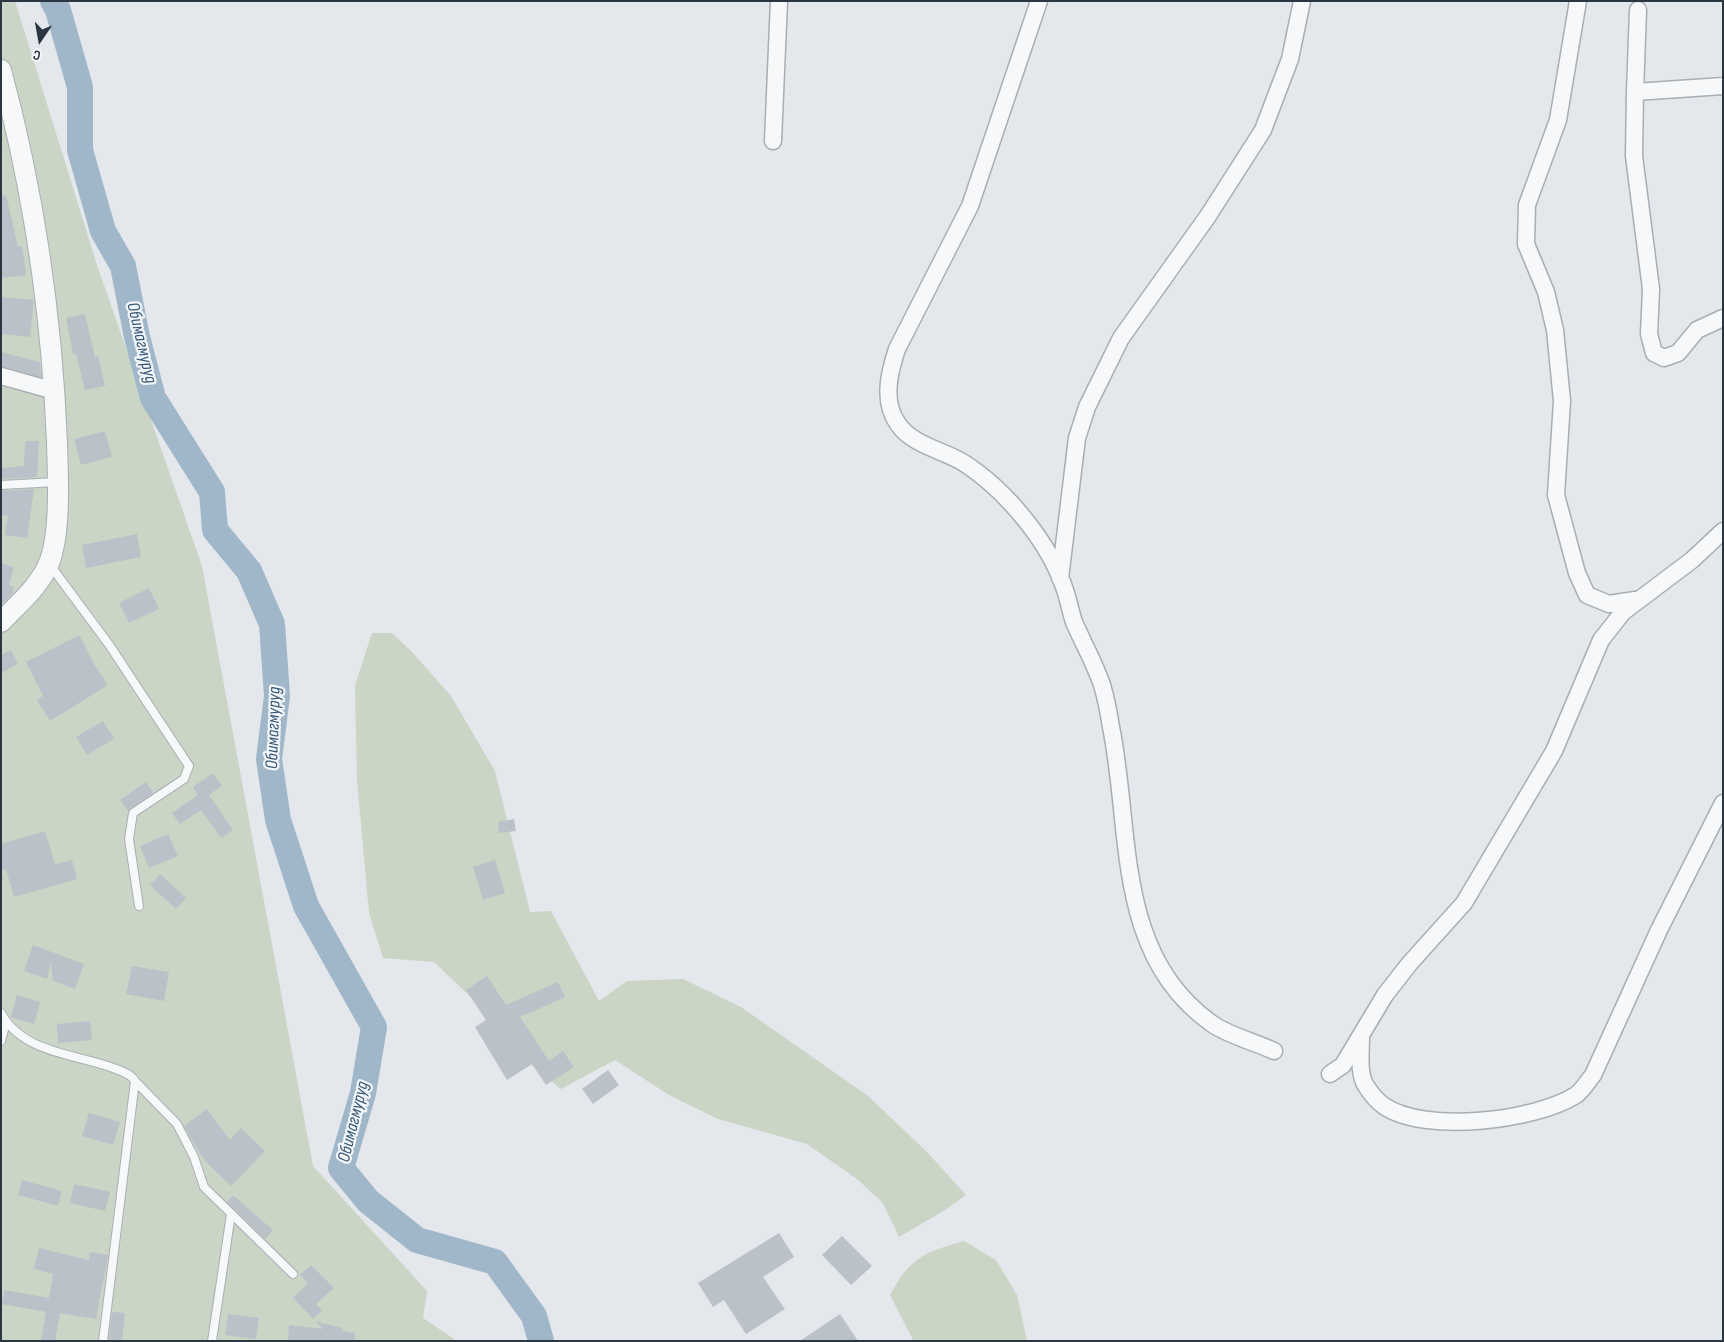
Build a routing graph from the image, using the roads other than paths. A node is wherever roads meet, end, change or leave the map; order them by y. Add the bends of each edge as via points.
1 (779, 1) edge
2 (1039, 1) edge
3 (1302, 1) edge
4 (1578, 1) edge
5 (1638, 10) dead end
6 (1, 70) edge
7 (1723, 86) edge
8 (1635, 92) junction
9 (5, 97) edge
10 (773, 141) dead end
11 (1723, 318) edge
12 (1, 376) edge
13 (55, 391) junction
14 (59, 482) junction
15 (1, 485) edge
16 (1723, 531) edge
17 (49, 563) junction
18 (1060, 578) junction
19 (1640, 599) junction
20 (1, 622) edge
21 (1723, 803) edge
22 (139, 906) dead end
23 (1, 1013) edge
24 (6, 1022) junction
25 (1361, 1037) junction
26 (1, 1041) edge
27 (1274, 1051) dead end
28 (1330, 1074) dead end
29 (135, 1081) junction
30 (231, 1214) junction
31 (293, 1274) dead end
32 (103, 1341) edge
33 (212, 1341) edge

1 - 10 street
2 - 18 street via 970,206 897,349 888,374 889,399 898,424 911,437 964,464 1007,499 1048,550
3 - 18 street via 1290,59 1263,130 1208,216 1121,338 1087,407 1077,438
4 - 19 street via 1558,120 1527,205 1526,244 1546,292 1555,330 1562,401 1556,494 1576,573 1588,595 1609,604
5 - 8 street
6 - 9 street
7 - 8 street
8 - 11 street via 1634,156 1651,288 1649,334 1654,353 1664,358 1678,352 1697,330
9 - 13 street via 41,253
12 - 13 street
13 - 14 street
14 - 15 lane
14 - 17 street
16 - 19 street via 1692,560
17 - 20 street via 34,587
17 - 22 lane via 110,646 189,766 184,779 133,814 129,839
18 - 27 street via 1073,620 1102,685 1112,729 1135,907 1150,948 1168,983 1186,1004 1213,1025
19 - 25 street via 1623,612 1601,640 1554,751 1464,903 1385,995
21 - 25 street via 1659,930 1593,1075 1577,1094 1503,1120 1438,1122 1408,1117 1383,1106 1365,1084 1360,1061
23 - 24 lane
24 - 26 lane
24 - 29 lane via 26,1039 44,1048 104,1065
25 - 28 street via 1343,1065
29 - 30 lane via 177,1124 194,1157 204,1187
29 - 32 lane
30 - 31 lane
30 - 33 lane

